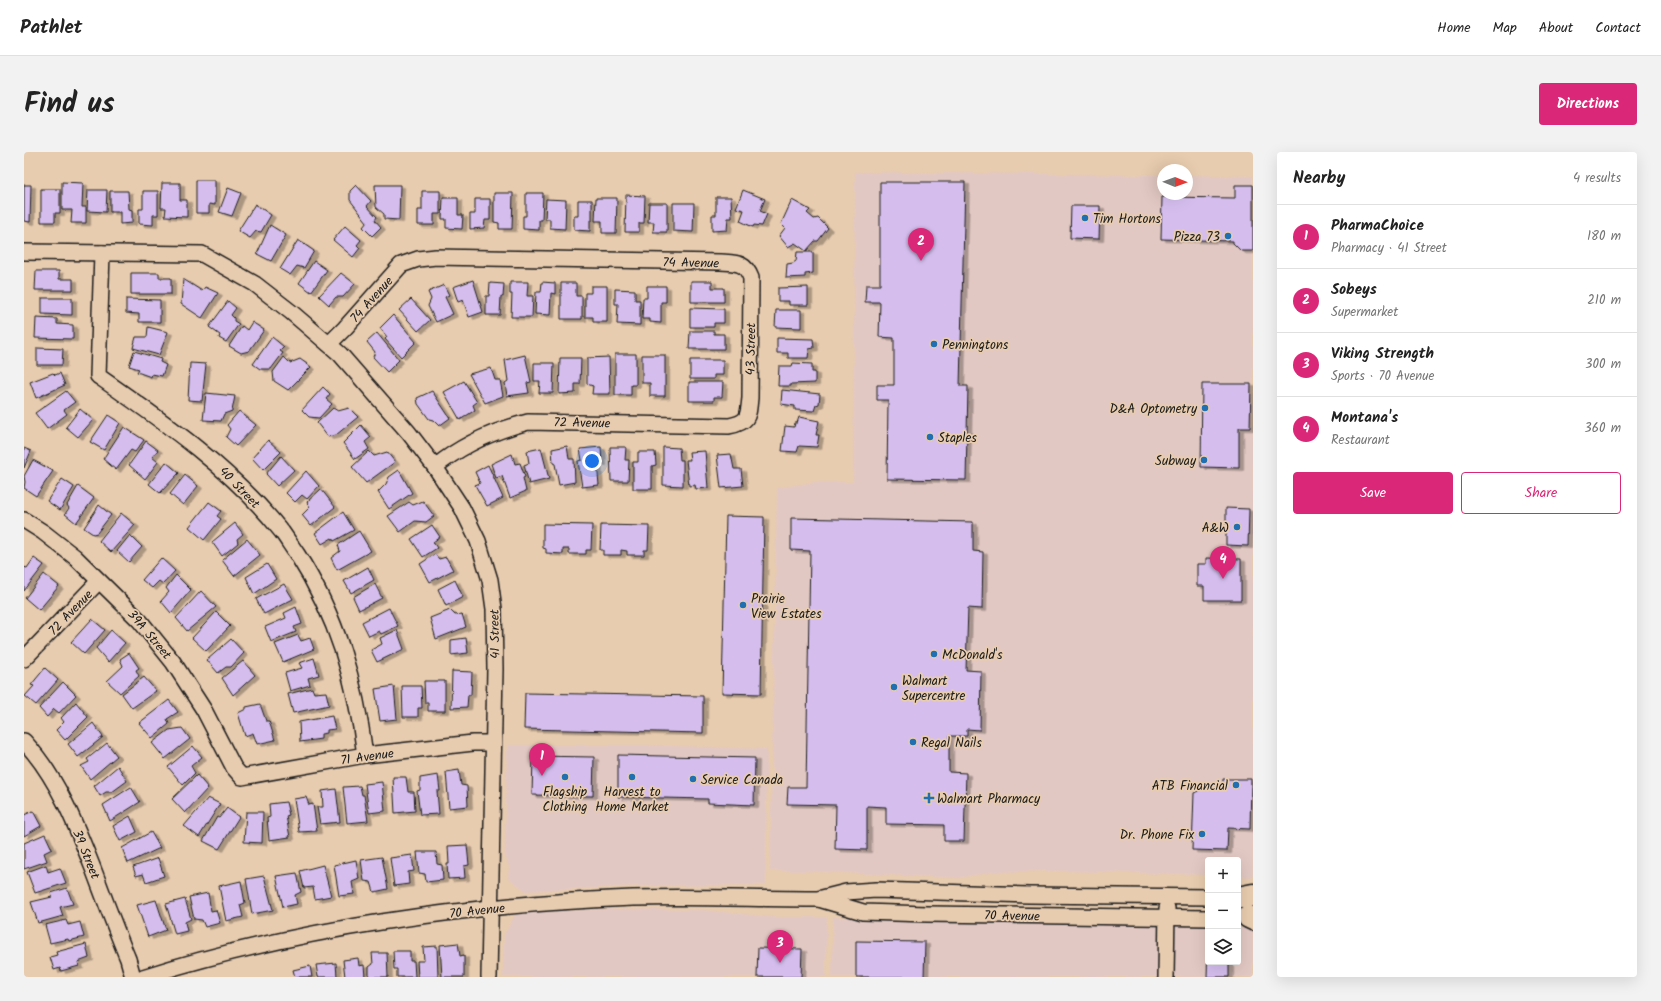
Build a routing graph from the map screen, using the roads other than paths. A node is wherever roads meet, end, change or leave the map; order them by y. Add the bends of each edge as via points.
1 (24, 252) edge
2 (102, 253) junction
3 (748, 271) joint
4 (329, 344) junction
5 (740, 424) joint
6 (435, 467) junction
7 (24, 520) edge
8 (99, 581) junction
9 (24, 659) edge
10 (24, 741) edge
11 (493, 743) junction
12 (365, 755) junction
13 (242, 777) joint
14 (1167, 897) junction
15 (1205, 897) edge
16 (818, 899) junction
17 (489, 909) junction
18 (1167, 918) junction
19 (1205, 918) edge
20 (133, 977) edge
21 (143, 977) edge
22 (489, 977) edge
23 (1166, 977) edge

1 - 2 street
2 - 4 street via 202,254 255,284
2 - 12 street, 40 Street via 98,376 146,409 218,465 282,532 312,578 335,625 351,676
3 - 4 street, 74 Avenue via 740,263 721,262 436,257 418,259 401,265
3 - 5 street, 43 Street via 751,278 750,398 748,416
4 - 6 street, 41 Street via 370,387
5 - 6 street, 72 Avenue via 729,426 528,422 483,437 459,449
6 - 11 street, 41 Street via 462,508 478,541 490,580 494,609
7 - 8 street, 39A Street via 75,557
8 - 9 street, 72 Avenue
8 - 13 street, 39A Street via 140,621 173,662 204,710 234,768
10 - 20 street, 39 Street via 51,777 66,804
11 - 12 street, 71 Avenue
11 - 17 street, 41 Street
12 - 13 street, 71 Avenue
14 - 15 street, 70 Avenue
14 - 16 street, 70 Avenue via 876,890 846,892
14 - 18 street
16 - 17 street, 70 Avenue via 635,898
16 - 18 street, 70 Avenue via 863,912
17 - 21 street, 70 Avenue via 381,922 324,933 229,954
17 - 22 street, 41 Street
18 - 19 street, 70 Avenue
18 - 23 street

